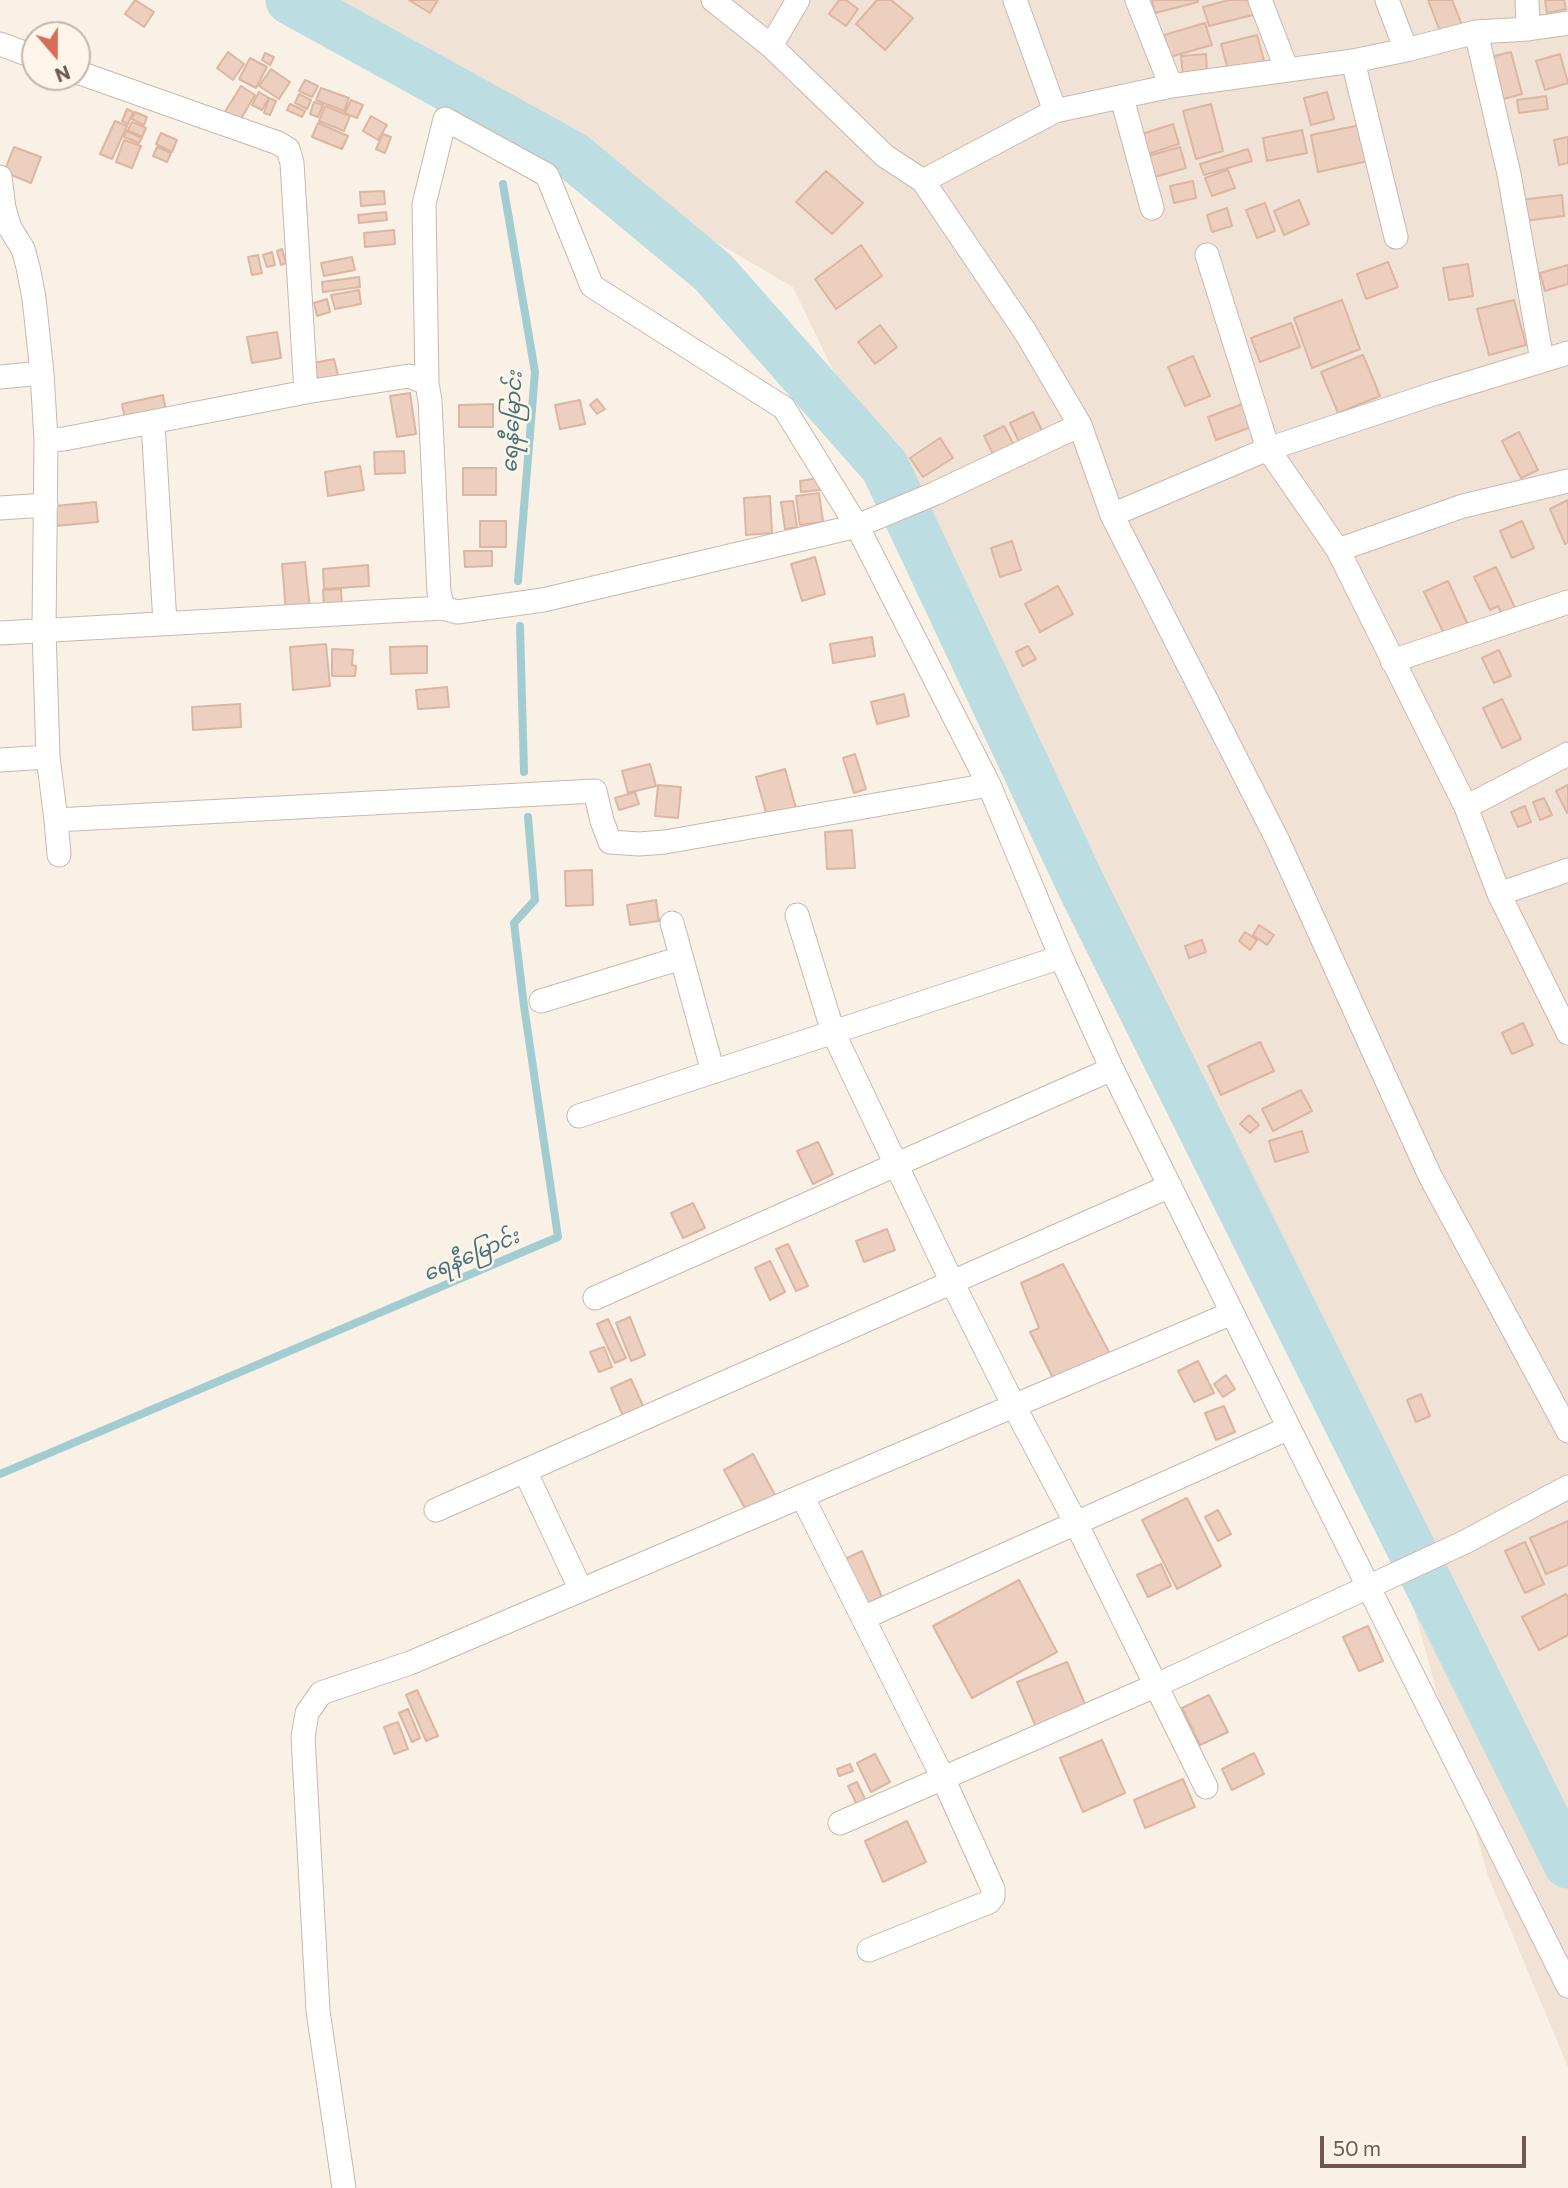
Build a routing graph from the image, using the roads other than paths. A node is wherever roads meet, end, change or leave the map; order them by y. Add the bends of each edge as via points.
1 (713, 0) edge
2 (798, 0) edge
3 (1014, 0) edge
4 (1137, 0) edge
5 (1260, 0) edge
6 (1387, 0) edge
7 (1527, 0) edge
8 (1568, 23) edge
9 (1528, 29) junction
10 (1476, 32) junction
11 (0, 44) edge
12 (771, 46) junction
13 (1406, 50) junction
14 (21, 52) edge
15 (1353, 61) junction
16 (1287, 70) junction
17 (91, 77) edge
18 (1171, 86) junction
19 (1122, 98) junction
20 (1055, 111) junction
21 (0, 177) edge
22 (923, 181) junction
23 (1152, 208) dead end
24 (1396, 237) dead end
25 (11, 250) edge
26 (1207, 254) dead end
27 (1568, 353) edge
28 (1542, 360) junction
29 (42, 373) junction
30 (0, 377) edge
31 (427, 383) junction
32 (306, 392) junction
33 (153, 423) junction
34 (1080, 425) junction
35 (46, 440) junction
36 (1268, 449) junction
37 (1568, 481) edge
38 (46, 505) junction
39 (0, 508) edge
40 (1112, 515) junction
41 (856, 526) junction
42 (1338, 550) junction
43 (1568, 602) edge
44 (443, 608) junction
45 (165, 624) junction
46 (44, 631) junction
47 (0, 633) edge
48 (1392, 661) junction
49 (1568, 754) edge
50 (48, 757) junction
51 (0, 760) edge
52 (989, 785) junction
53 (1466, 807) junction
54 (57, 820) junction
55 (59, 855) dead end
56 (1568, 870) edge
57 (1499, 894) junction
58 (797, 915) dead end
59 (672, 923) dead end
60 (681, 957) junction
61 (1061, 957) junction
62 (541, 1001) dead end
63 (833, 1032) junction
64 (1568, 1033) edge
65 (1112, 1069) junction
66 (713, 1072) junction
67 (579, 1116) dead end
68 (896, 1165) junction
69 (1170, 1186) junction
70 (951, 1282) junction
71 (595, 1298) dead end
72 (1232, 1313) junction
73 (1014, 1406) junction
74 (1289, 1428) junction
75 (1568, 1431) edge
76 (525, 1471) junction
77 (1568, 1487) edge
78 (802, 1496) junction
79 (436, 1510) dead end
80 (1076, 1523) junction
81 (1369, 1587) junction
82 (581, 1590) junction
83 (863, 1618) junction
84 (1157, 1685) junction
85 (943, 1778) junction
86 (1206, 1787) dead end
87 (840, 1823) dead end
88 (869, 1950) dead end
89 (1568, 1986) edge
90 (344, 2188) edge

1 - 12 street
2 - 12 street
3 - 20 street
4 - 18 street
5 - 16 street
6 - 13 street
7 - 9 street
8 - 9 street
9 - 10 street
10 - 13 street
10 - 28 street via 1509,174
11 - 14 street
12 - 22 street via 885,156
13 - 15 street
15 - 16 street
15 - 24 street
16 - 18 street
17 - 32 street via 288,149
18 - 19 street
19 - 20 street
19 - 23 street
20 - 22 street
21 - 25 street
22 - 34 street via 1026,333
25 - 29 street via 34,298
26 - 36 street
27 - 28 street
28 - 36 street
29 - 30 street
29 - 35 street
31 - 32 street via 409,376
31 - 41 street via 424,204 445,119 547,175 592,286 784,408
31 - 44 street
32 - 33 street
33 - 35 street
33 - 45 street
34 - 40 street
34 - 41 street
35 - 38 street
36 - 40 street
36 - 42 street
37 - 42 street via 1463,506
38 - 39 street
38 - 46 street
40 - 75 street via 1278,841 1430,1176
41 - 44 street via 543,600 457,612
41 - 52 street
42 - 48 street
43 - 48 street
44 - 45 street
45 - 46 street
46 - 47 street
46 - 50 street
48 - 53 street
49 - 53 street
50 - 51 street
50 - 54 street
52 - 54 street via 639,844 610,842 595,791
52 - 61 street
53 - 57 street
54 - 55 street
56 - 57 street
57 - 64 street
58 - 63 street
59 - 60 street
60 - 62 street
60 - 66 street
61 - 63 street
61 - 65 street
63 - 66 street
63 - 68 street
65 - 68 street
65 - 69 street
66 - 67 street
68 - 70 street
68 - 71 street
69 - 70 street
69 - 72 street
70 - 73 street
70 - 76 street
72 - 73 street
72 - 74 street
73 - 78 street
73 - 80 street
74 - 80 street
74 - 81 street
76 - 79 street
76 - 82 street
77 - 81 street
78 - 82 street
78 - 83 street
80 - 83 street
80 - 84 street
81 - 84 street
81 - 89 street
82 - 90 street via 410,1663 321,1693 307,1713 303,1737 318,2011
83 - 85 street
84 - 85 street
84 - 86 street
85 - 87 street
85 - 88 street via 993,1898

